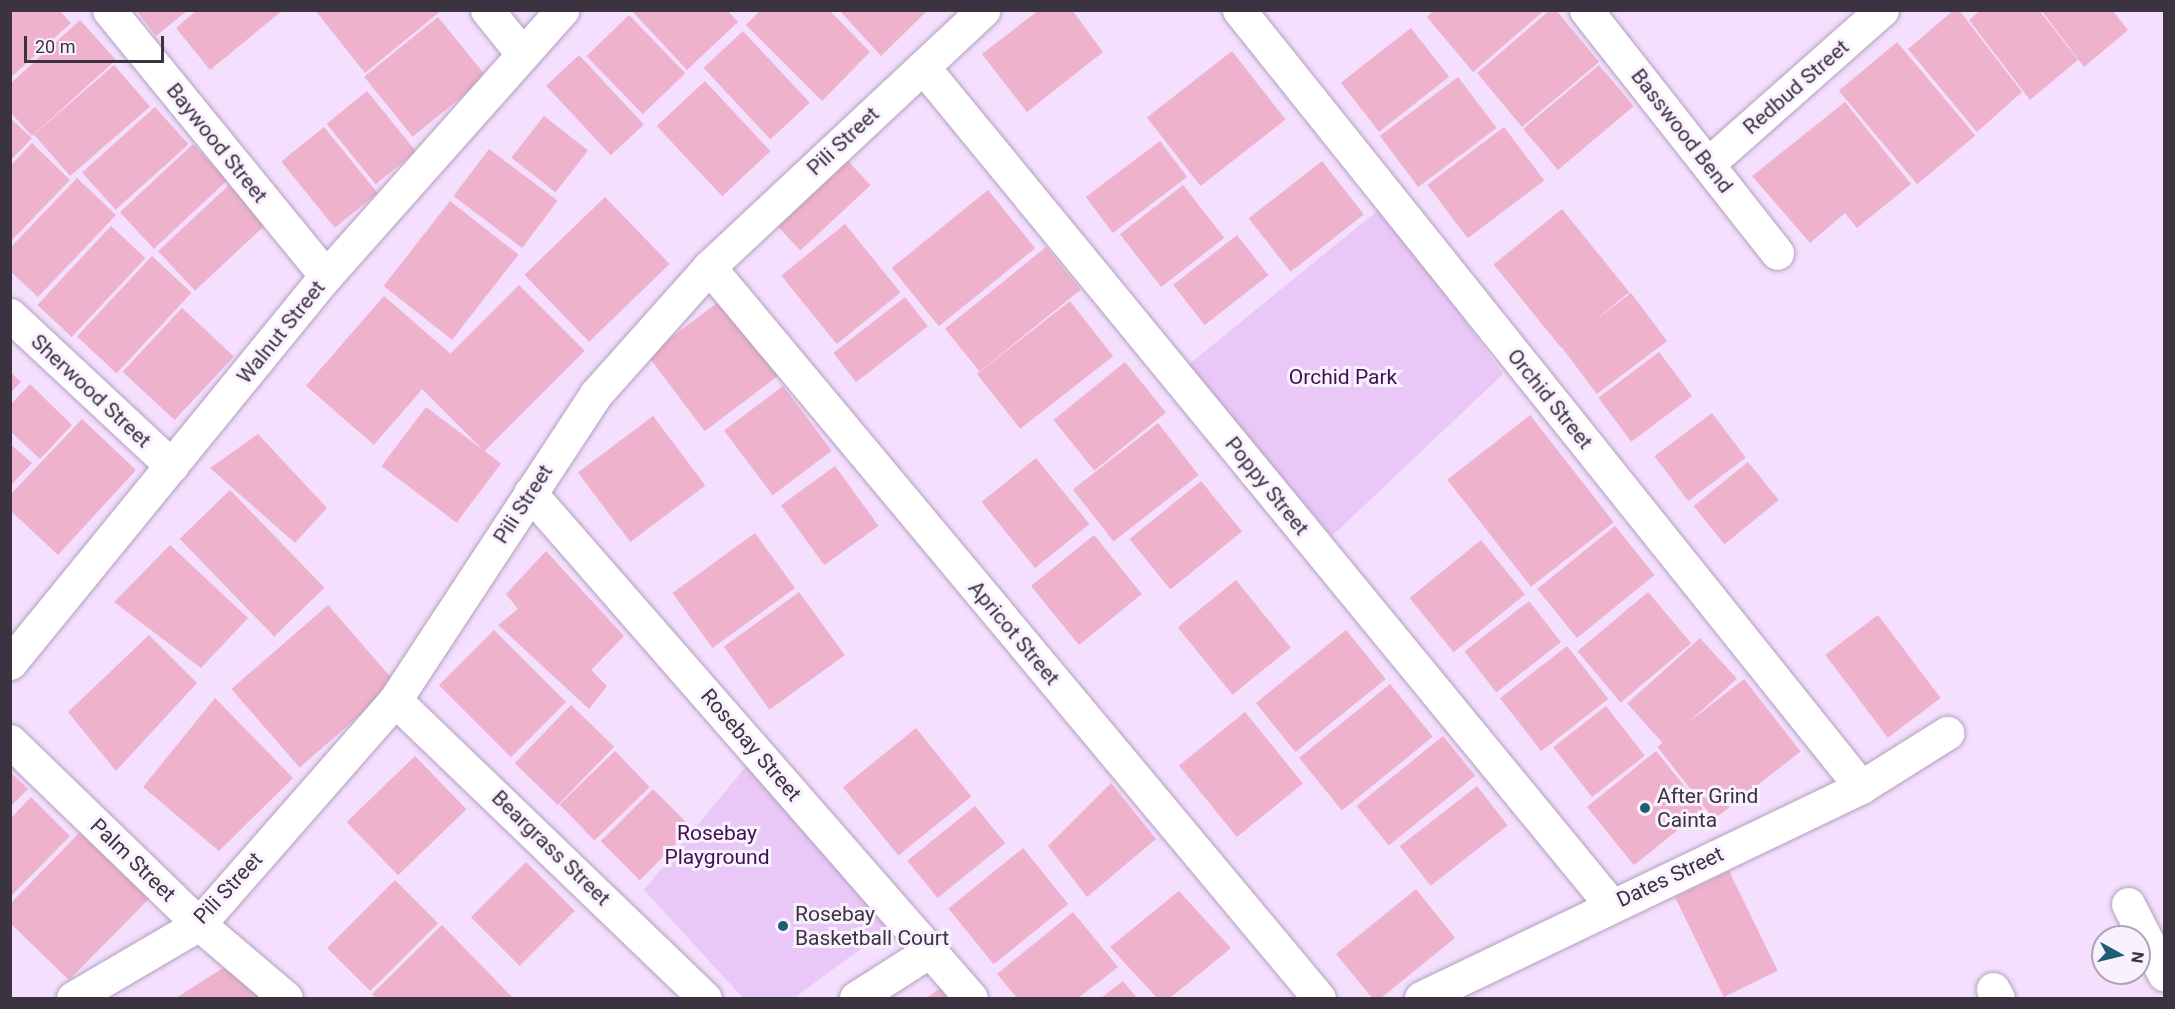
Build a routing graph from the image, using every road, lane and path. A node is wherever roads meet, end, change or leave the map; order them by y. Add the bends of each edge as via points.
1 (109, 10) edge
2 (487, 10) edge
3 (562, 10) edge
4 (984, 10) edge
5 (1239, 10) edge
6 (1586, 10) edge
7 (1882, 10) edge
8 (521, 52) junction
9 (923, 68) junction
10 (1709, 163) junction
11 (1778, 253) dead end
12 (709, 267) junction
13 (326, 276) junction
14 (10, 315) edge
15 (172, 466) junction
16 (530, 493) junction
17 (10, 663) edge
18 (395, 700) junction
19 (1947, 733) dead end
20 (10, 741) edge
21 (1861, 787) junction
22 (2128, 904) dead end
23 (1611, 905) junction
24 (199, 924) junction
25 (930, 950) junction
26 (2164, 974) edge
27 (73, 999) edge
28 (286, 999) edge
29 (705, 999) edge
30 (856, 999) edge
31 (971, 999) edge
32 (1319, 999) edge
33 (1421, 999) edge

1 - 13 street, Baywood Street
2 - 8 street
3 - 8 street, Walnut Street
4 - 9 street, Pili Street
5 - 21 street, Orchid Street
6 - 10 street, Basswood Bend
7 - 10 street, Redbud Street
8 - 13 street, Walnut Street
9 - 12 street, Pili Street
9 - 23 street, Poppy Street
10 - 11 street, Basswood Bend
12 - 16 street, Pili Street via 596,394
12 - 32 street, Apricot Street
13 - 15 street, Walnut Street
14 - 15 street, Sherwood Street
15 - 17 street, Walnut Street
16 - 18 street, Pili Street
16 - 25 street, Rosebay Street
18 - 24 street, Pili Street
18 - 29 street, Beargrass Street
19 - 21 street, Dates Street
20 - 24 street, Palm Street
21 - 23 street, Dates Street
22 - 26 street
23 - 33 street, Dates Street
24 - 27 street, Pili Street
24 - 28 street, Palm Street
25 - 30 street
25 - 31 street, Rosebay Street

